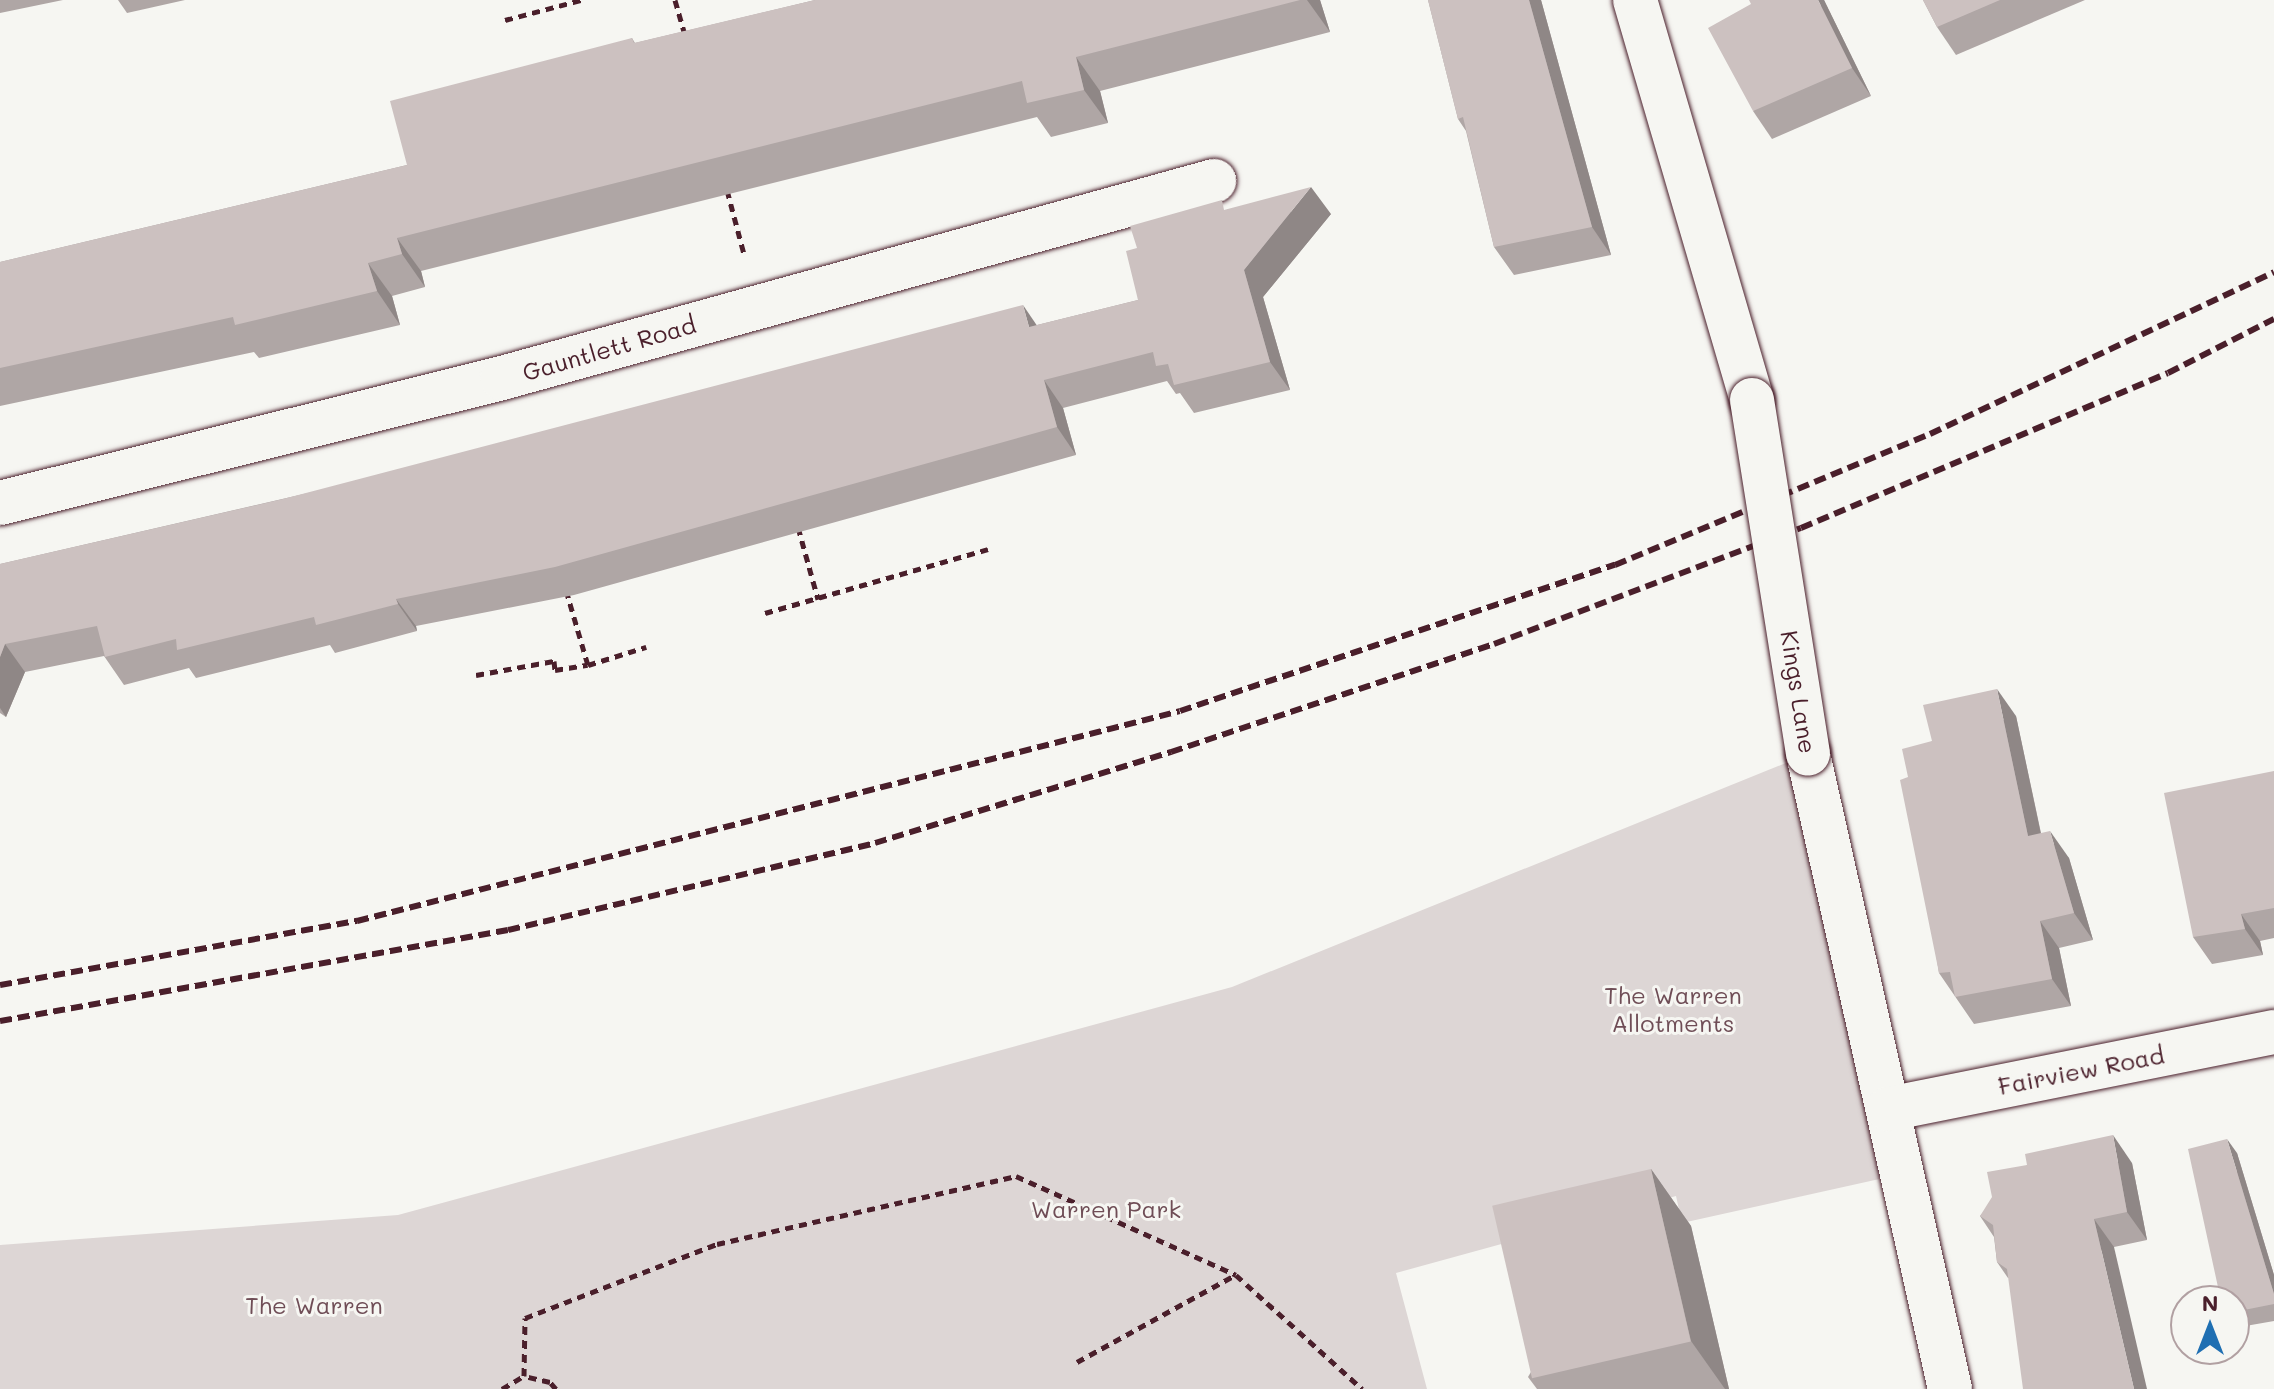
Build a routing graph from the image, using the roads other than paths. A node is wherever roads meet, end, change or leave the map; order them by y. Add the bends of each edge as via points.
1 (1635, 0) edge
2 (1214, 181) dead end
3 (0, 503) edge
4 (2274, 1032) edge
5 (1888, 1109) junction
6 (1950, 1389) edge

1 - 5 street, Kings Lane, bridge via 1752,400 1808,754
2 - 3 street, Gauntlett Road via 502,378
4 - 5 street, Fairview Road
5 - 6 street, Kings Lane

